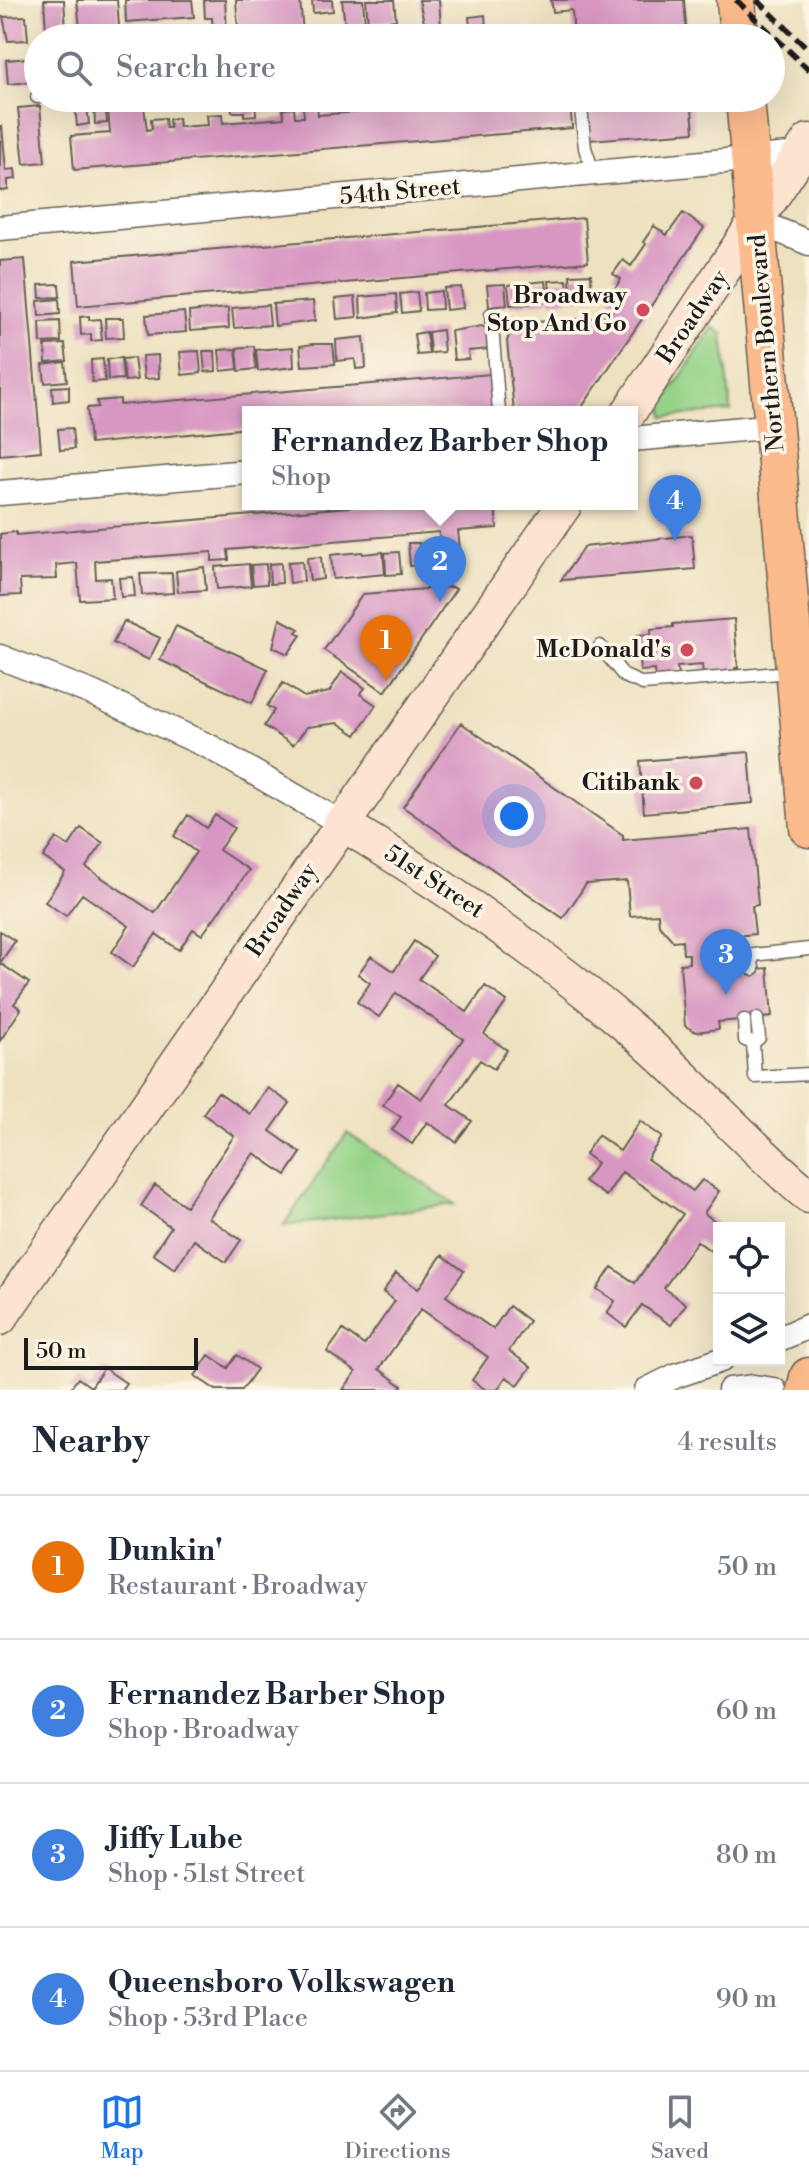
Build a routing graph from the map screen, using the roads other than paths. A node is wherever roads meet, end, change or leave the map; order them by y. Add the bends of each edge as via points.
1 (736, 0) edge
2 (738, 24) edge
3 (581, 112) edge
4 (746, 112) edge
5 (804, 148) edge
6 (751, 157) junction
7 (594, 174) junction
8 (756, 221) junction
9 (0, 228) edge
10 (809, 243) edge
11 (491, 314) dead end
12 (499, 406) edge
13 (633, 406) edge
14 (775, 426) junction
15 (638, 438) edge
16 (242, 473) edge
17 (0, 493) edge
18 (561, 510) edge
19 (600, 646) dead end
20 (0, 657) edge
21 (795, 672) junction
22 (341, 823) junction
23 (809, 828) edge
24 (809, 949) edge
25 (746, 970) dead end
26 (757, 1019) dead end
27 (744, 1020) dead end
28 (753, 1043) junction
29 (809, 1074) edge
30 (809, 1196) edge
31 (0, 1318) edge
32 (809, 1326) edge
33 (785, 1336) edge
34 (713, 1363) edge
35 (809, 1377) edge
36 (647, 1390) edge
37 (730, 1390) edge
38 (774, 1390) edge
39 (806, 1390) edge

1 - 2 main road
3 - 7 lane
4 - 6 main road, Northern Boulevard
5 - 6 street, 54th Street
5 - 8 main road, Broadway
6 - 7 street, 54th Street
6 - 8 main road, Northern Boulevard
7 - 9 street, 54th Street
8 - 10 street
8 - 13 main road, Broadway
8 - 14 main road, Northern Boulevard
11 - 12 lane
14 - 15 street
14 - 21 main road, Northern Boulevard
16 - 17 street
18 - 22 main road, Broadway
19 - 21 lane via 624,676 643,684
20 - 22 street, 51st Street via 210,747
21 - 23 main road, Northern Boulevard
22 - 30 main road, 51st Street via 455,895 591,996
22 - 31 main road, Broadway
24 - 25 lane via 744,956 739,963
26 - 28 lane via 759,1038
27 - 28 lane via 745,1040
28 - 29 lane via 755,1077
32 - 33 street
34 - 36 street
35 - 39 main road
37 - 38 street

